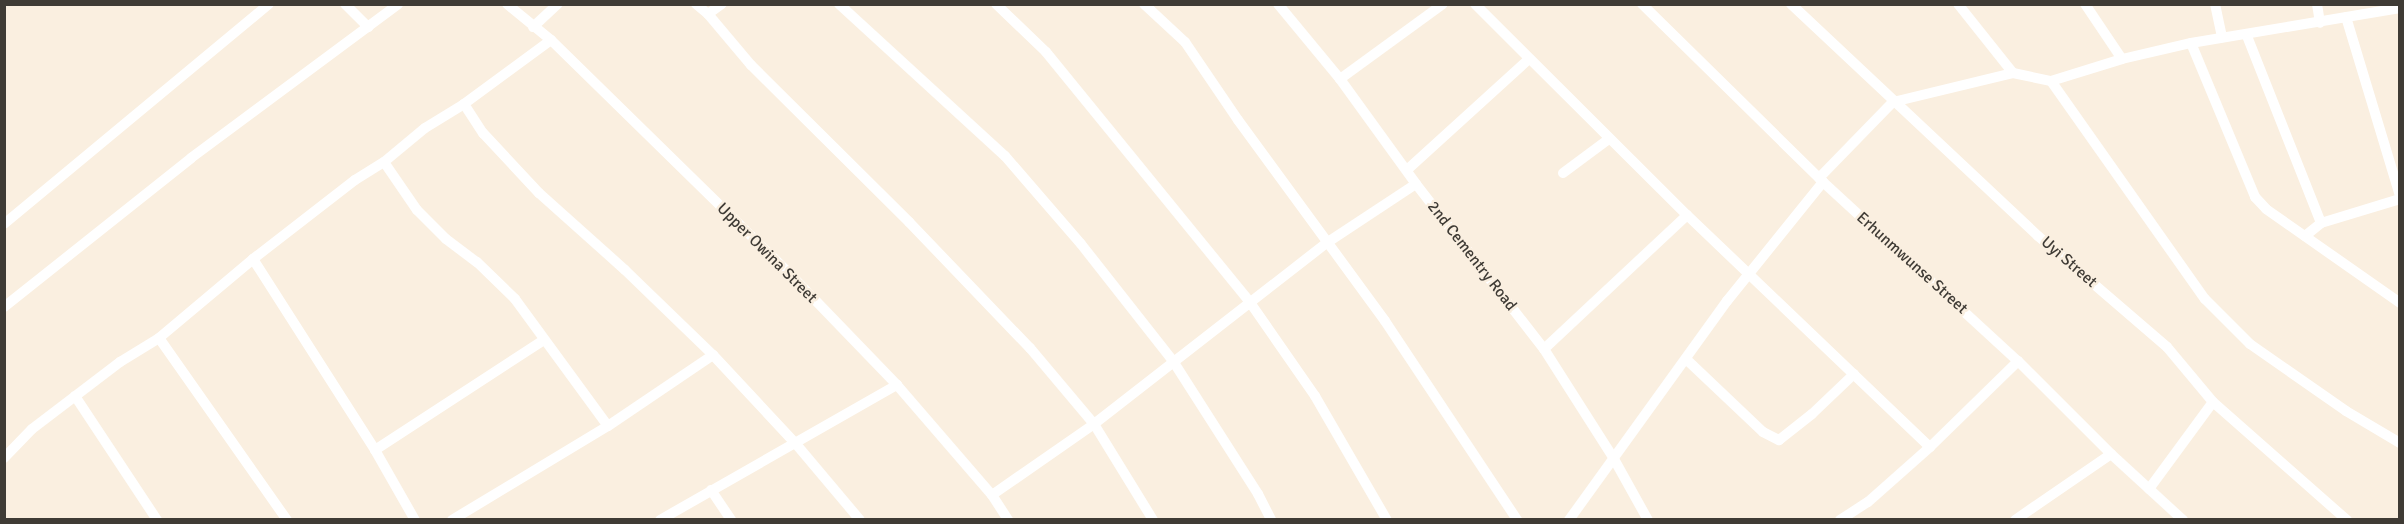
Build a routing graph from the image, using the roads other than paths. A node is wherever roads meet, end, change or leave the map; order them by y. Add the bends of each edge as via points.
1 (269, 4) edge
2 (345, 4) edge
3 (398, 4) edge
4 (507, 4) edge
5 (558, 4) edge
6 (696, 4) edge
7 (722, 4) edge
8 (839, 4) edge
9 (996, 4) edge
10 (1144, 4) edge
11 (1278, 4) edge
12 (1443, 4) edge
13 (1474, 4) edge
14 (1642, 4) edge
15 (1791, 4) edge
16 (1958, 4) edge
17 (2085, 4) edge
18 (2215, 4) edge
19 (2317, 4) edge
20 (2400, 8) edge
21 (708, 14) junction
22 (2346, 17) junction
23 (2320, 23) junction
24 (368, 27) junction
25 (533, 27) junction
26 (2247, 36) junction
27 (2222, 37) junction
28 (551, 40) junction
29 (2191, 43) junction
30 (2122, 59) junction
31 (1529, 60) junction
32 (2013, 73) junction
33 (1340, 79) junction
34 (2051, 81) junction
35 (1893, 102) junction
36 (464, 104) junction
37 (1609, 139) junction
38 (384, 162) junction
39 (1407, 170) junction
40 (1563, 173) dead end
41 (1821, 180) junction
42 (1416, 184) junction
43 (2400, 198) edge
44 (1687, 215) junction
45 (6, 220) edge
46 (2320, 223) junction
47 (2305, 236) junction
48 (1328, 242) junction
49 (253, 259) junction
50 (1749, 274) junction
51 (1249, 301) junction
52 (2400, 303) edge
53 (4, 307) edge
54 (159, 338) junction
55 (544, 340) junction
56 (1544, 349) junction
57 (712, 355) junction
58 (1686, 359) junction
59 (1173, 361) junction
60 (2018, 361) junction
61 (1854, 374) junction
62 (897, 385) junction
63 (75, 396) junction
64 (2213, 402) junction
65 (1094, 424) junction
66 (608, 426) junction
67 (2400, 443) edge
68 (796, 444) junction
69 (1930, 447) junction
70 (375, 450) junction
71 (2111, 453) junction
72 (4, 458) edge
73 (1614, 459) junction
74 (2150, 489) junction
75 (711, 490) junction
76 (992, 495) junction
77 (157, 519) edge
78 (287, 519) edge
79 (415, 519) edge
80 (452, 519) edge
81 (660, 519) edge
82 (731, 519) edge
83 (860, 519) edge
84 (1008, 519) edge
85 (1153, 519) edge
86 (1271, 519) edge
87 (1388, 519) edge
88 (1517, 519) edge
89 (1569, 519) edge
90 (1648, 519) edge
91 (1840, 519) edge
92 (2015, 519) edge
93 (2183, 519) edge
94 (2347, 519) edge

1 - 45 street
2 - 24 street
3 - 24 street
4 - 25 street, Upper Owina Street
5 - 25 street
6 - 21 street
7 - 21 street
8 - 59 street via 1005,156 1081,244
9 - 51 street via 1046,52
10 - 48 street via 1185,42
11 - 33 street, 2nd Cementry Road
12 - 33 street
13 - 31 street
14 - 41 street, Erhunmwunse Street
15 - 35 street, Uyi Street
16 - 32 street
17 - 30 street
18 - 27 street
19 - 23 street
20 - 22 street
21 - 65 street via 751,65 1030,348
22 - 23 street
22 - 43 street
23 - 26 street
24 - 53 street via 191,158
25 - 28 street, Upper Owina Street
26 - 27 street
26 - 46 street
27 - 29 street
28 - 36 street
28 - 62 street, Upper Owina Street via 788,272
29 - 30 street
29 - 47 street via 2255,196 2266,209
30 - 34 street
31 - 37 street
31 - 39 street
32 - 34 street
32 - 35 street
33 - 39 street, 2nd Cementry Road
34 - 67 street via 2205,299 2250,344 2346,411
35 - 41 street
35 - 64 street, Uyi Street via 2038,236 2167,347
36 - 38 street via 425,128
36 - 57 street via 483,133 539,193
37 - 40 street
37 - 44 street
38 - 49 street
38 - 55 street via 417,210 515,299
39 - 42 street, 2nd Cementry Road
41 - 50 street
41 - 60 street, Erhunmwunse Street
42 - 48 street
42 - 56 street, 2nd Cementry Road
43 - 46 street
44 - 50 street
44 - 56 street
46 - 47 street
47 - 52 street
48 - 51 street
48 - 88 street
49 - 54 street
49 - 70 street
50 - 58 street
50 - 61 street
51 - 59 street
51 - 87 street via 1315,396
54 - 63 street
54 - 78 street
55 - 66 street
55 - 70 street
56 - 73 street, 2nd Cementry Road
57 - 66 street
57 - 68 street
58 - 61 street via 1763,432 1779,440
58 - 73 street
59 - 65 street
59 - 86 street
60 - 69 street
60 - 71 street, Erhunmwunse Street
61 - 69 street
62 - 68 street
62 - 76 street, Upper Owina Street
63 - 72 street via 32,429
63 - 77 street
64 - 74 street
64 - 94 street, Uyi Street
65 - 76 street
65 - 85 street
66 - 80 street
68 - 75 street
68 - 83 street
69 - 91 street via 1869,502
70 - 79 street
71 - 74 street, Erhunmwunse Street
71 - 92 street
73 - 89 street
73 - 90 street, 2nd Cementry Road
74 - 93 street, Erhunmwunse Street
75 - 81 street
75 - 82 street
76 - 84 street, Upper Owina Street

